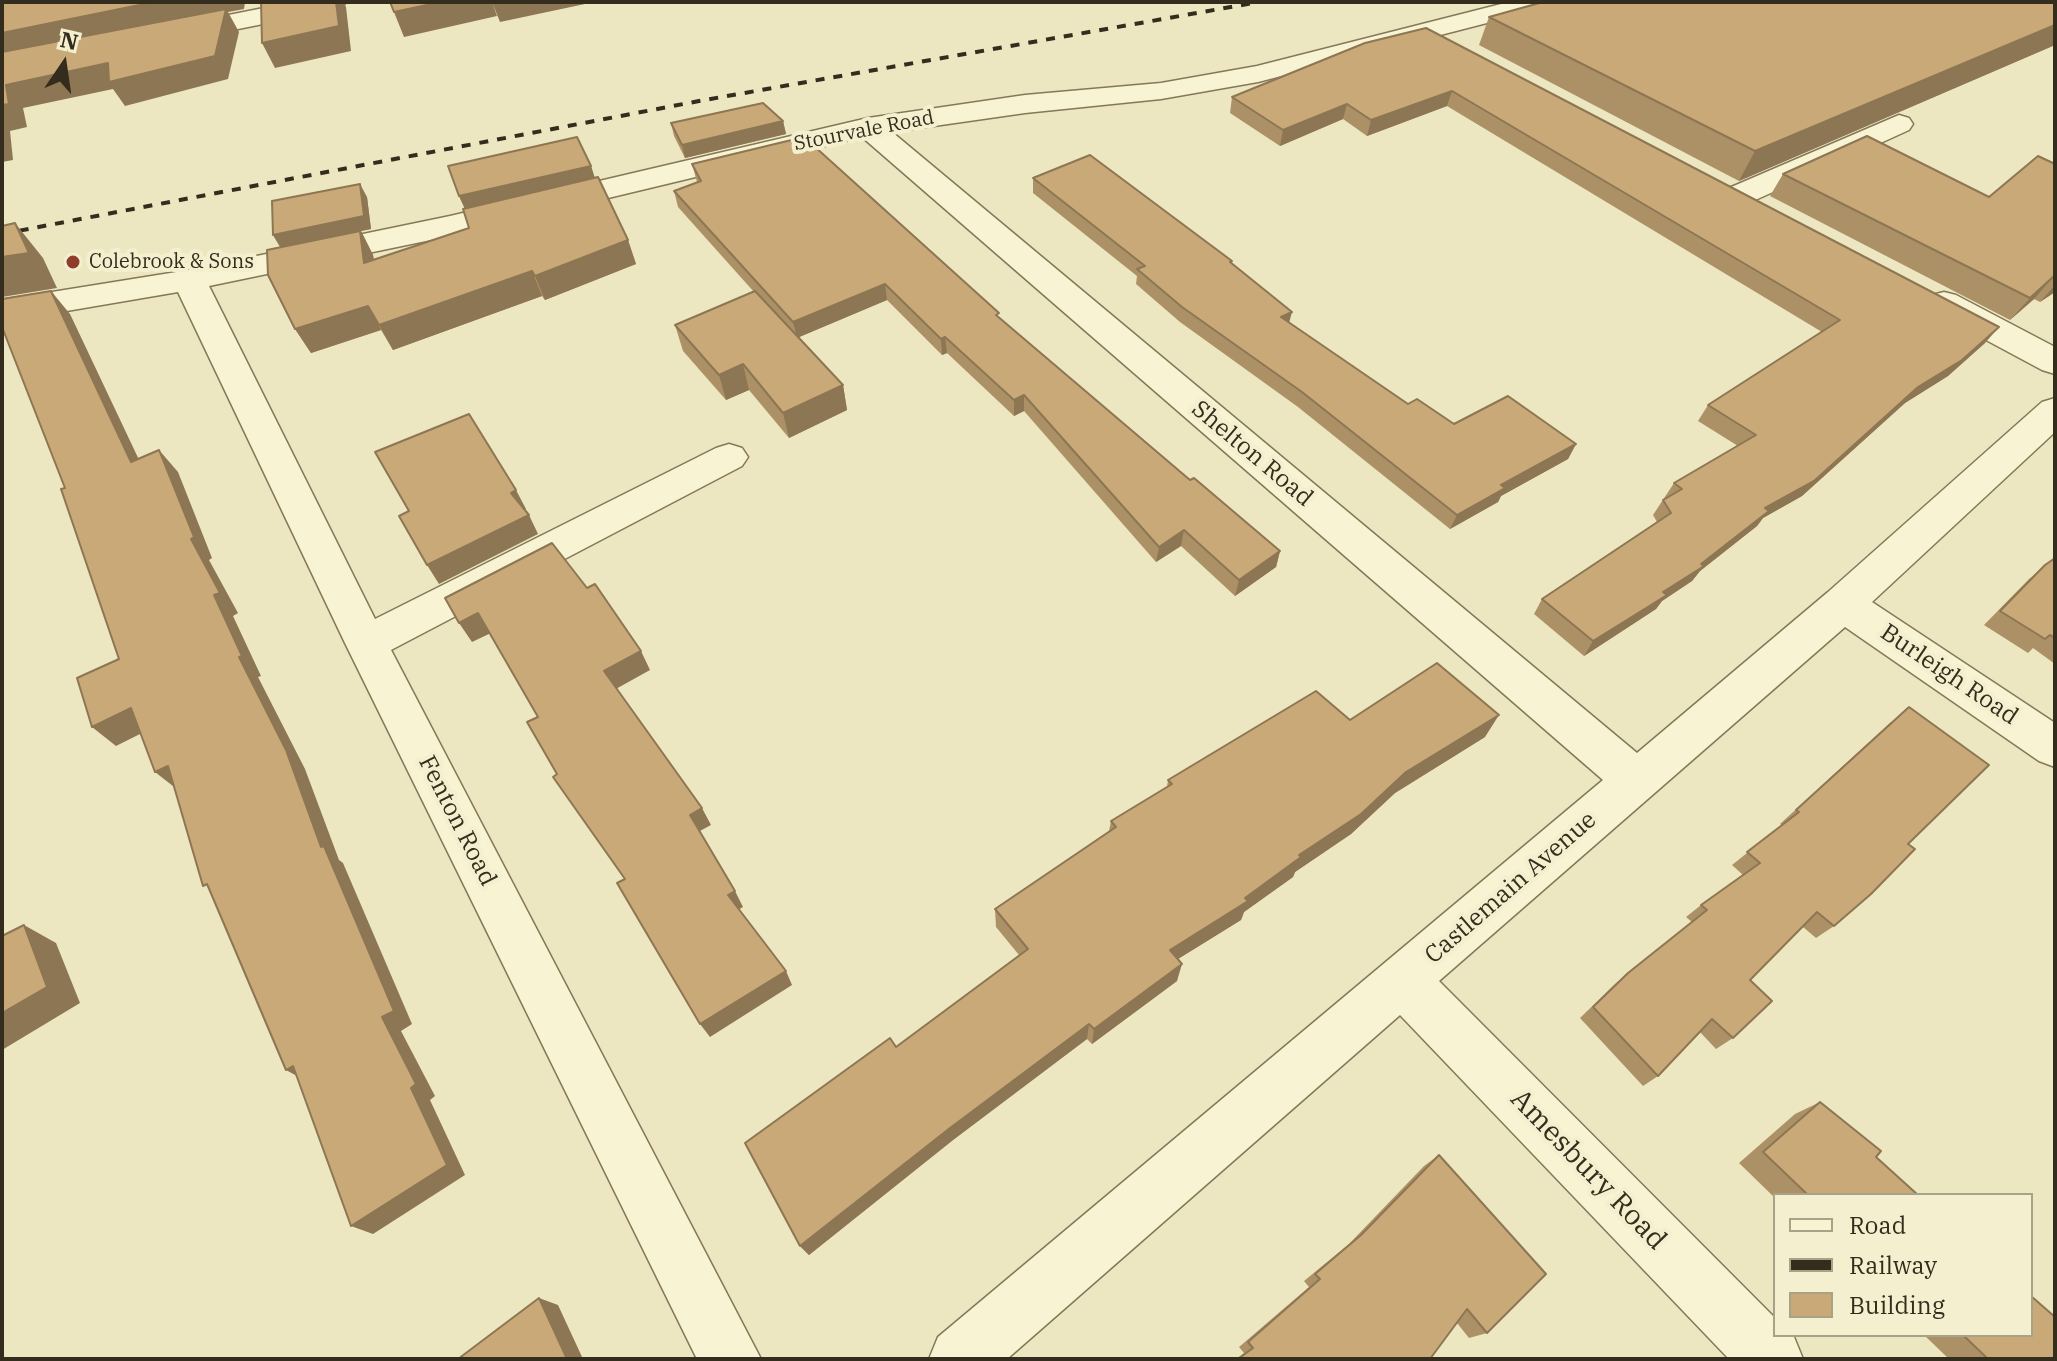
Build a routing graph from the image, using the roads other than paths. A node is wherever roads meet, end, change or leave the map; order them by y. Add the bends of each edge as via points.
1 (333, 2) edge
2 (1540, 2) edge
3 (1424, 31) junction
4 (152, 38) edge
5 (1465, 52) edge
6 (1899, 124) edge
7 (868, 127) junction
8 (1740, 195) edge
9 (189, 280) junction
10 (1918, 289) edge
11 (2, 311) edge
12 (2055, 362) edge
13 (2055, 411) edge
14 (729, 457) dead end
15 (1843, 604) junction
16 (366, 643) junction
17 (2055, 747) edge
18 (1636, 780) junction
19 (1403, 981) junction
20 (730, 1359) edge
21 (960, 1359) edge
22 (1772, 1359) edge

1 - 4 street
2 - 3 street, Stourvale Road
3 - 5 street
3 - 7 street, Stourvale Road via 1258,74 1189,86
6 - 8 street
7 - 9 street, Stourvale Road via 450,226
7 - 18 street, Shelton Road
9 - 11 street, Stourvale Road
9 - 16 street, Fenton Road
10 - 12 street
13 - 15 street, Castlemain Avenue
14 - 16 street
15 - 17 street, Burleigh Road
15 - 18 street, Castlemain Avenue
16 - 20 street, Fenton Road
18 - 19 street, Castlemain Avenue
19 - 21 street, Castlemain Avenue
19 - 22 street, Amesbury Road

